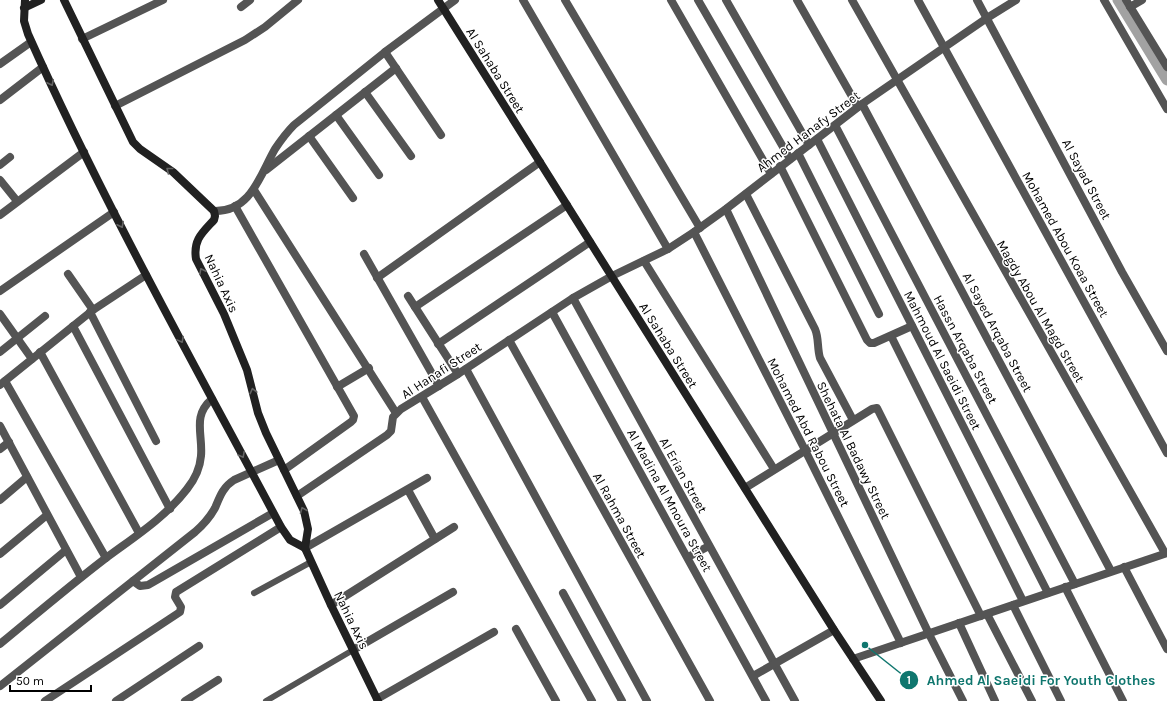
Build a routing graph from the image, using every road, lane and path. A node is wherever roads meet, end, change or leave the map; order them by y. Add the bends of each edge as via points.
1 (41, 0) edge
2 (64, 0) edge
3 (163, 0) edge
4 (250, 0) edge
5 (298, 0) edge
6 (438, 0) edge
7 (455, 0) edge
8 (523, 0) edge
9 (565, 0) edge
10 (671, 0) edge
11 (698, 0) edge
12 (726, 0) edge
13 (797, 0) edge
14 (852, 0) edge
15 (918, 0) edge
16 (977, 0) edge
17 (1016, 0) edge
18 (1104, 0) edge
19 (1142, 0) edge
20 (1128, 3) edge
21 (24, 4) edge
22 (241, 7) dead end
23 (443, 8) junction
24 (987, 18) junction
25 (82, 39) junction
26 (31, 42) junction
27 (945, 47) junction
28 (385, 52) junction
29 (0, 64) edge
30 (43, 67) junction
31 (1167, 67) edge
32 (396, 68) junction
33 (897, 80) junction
34 (365, 92) junction
35 (0, 100) edge
36 (115, 106) junction
37 (860, 106) junction
38 (1167, 109) edge
39 (336, 115) junction
40 (835, 125) junction
41 (441, 135) dead end
42 (309, 136) junction
43 (817, 139) junction
44 (809, 145) junction
45 (84, 152) junction
46 (798, 153) junction
47 (411, 156) dead end
48 (10, 157) dead end
49 (790, 160) junction
50 (540, 162) junction
51 (0, 165) edge
52 (780, 166) junction
53 (264, 172) junction
54 (379, 174) dead end
55 (771, 174) junction
56 (0, 180) edge
57 (254, 190) junction
58 (746, 194) junction
59 (353, 198) dead end
60 (17, 201) junction
61 (235, 206) junction
62 (567, 206) junction
63 (726, 209) junction
64 (214, 211) junction
65 (114, 212) junction
66 (0, 215) edge
67 (697, 230) junction
68 (590, 242) junction
69 (668, 249) junction
70 (364, 254) dead end
71 (644, 261) junction
72 (68, 274) dead end
73 (146, 275) junction
74 (612, 276) junction
75 (377, 278) junction
76 (0, 291) edge
77 (408, 296) dead end
78 (573, 298) junction
79 (415, 307) junction
80 (91, 311) junction
81 (552, 312) junction
82 (0, 314) edge
83 (879, 314) dead end
84 (45, 316) dead end
85 (73, 326) junction
86 (912, 326) junction
87 (891, 336) junction
88 (17, 338) junction
89 (509, 340) junction
90 (438, 344) junction
91 (1167, 351) edge
92 (0, 352) edge
93 (40, 352) junction
94 (32, 359) junction
95 (369, 368) junction
96 (466, 369) junction
97 (458, 374) junction
98 (2, 383) edge
99 (439, 386) junction
100 (337, 387) junction
101 (422, 397) junction
102 (212, 399) junction
103 (396, 413) junction
104 (853, 420) junction
105 (0, 426) edge
106 (833, 433) junction
107 (156, 441) dead end
108 (8, 442) junction
109 (0, 449) edge
110 (805, 450) junction
111 (1167, 453) edge
112 (279, 460) junction
113 (774, 469) junction
114 (284, 470) junction
115 (251, 472) junction
116 (27, 477) junction
117 (427, 478) dead end
118 (745, 488) junction
119 (408, 490) junction
120 (297, 496) junction
121 (0, 500) edge
122 (170, 509) junction
123 (273, 513) junction
124 (48, 515) junction
125 (281, 527) junction
126 (454, 528) dead end
127 (139, 533) junction
128 (435, 539) junction
129 (709, 546) junction
130 (305, 548) junction
131 (66, 550) junction
132 (1166, 553) edge
133 (0, 554) edge
134 (688, 557) junction
135 (106, 558) junction
136 (311, 562) junction
137 (1124, 567) junction
138 (1111, 571) junction
139 (81, 578) junction
140 (133, 581) junction
141 (1075, 584) junction
142 (1065, 587) junction
143 (452, 592) dead end
144 (254, 593) dead end
145 (1048, 593) junction
146 (563, 594) dead end
147 (1023, 602) junction
148 (0, 605) edge
149 (331, 605) junction
150 (1013, 605) junction
151 (984, 615) junction
152 (959, 623) junction
153 (516, 629) dead end
154 (834, 630) junction
155 (494, 632) dead end
156 (929, 634) junction
157 (901, 643) junction
158 (0, 644) edge
159 (199, 646) dead end
160 (1167, 649) edge
161 (353, 650) junction
162 (853, 659) junction
163 (774, 664) junction
164 (753, 676) junction
165 (218, 680) dead end
166 (0, 686) edge
167 (266, 700) edge
168 (378, 700) edge
169 (45, 701) edge
170 (116, 701) edge
171 (185, 701) edge
172 (556, 701) edge
173 (592, 701) edge
174 (622, 701) edge
175 (647, 701) edge
176 (710, 701) edge
177 (766, 701) edge
178 (795, 701) edge
179 (881, 701) edge
180 (963, 701) edge
181 (995, 701) edge
182 (1032, 701) edge
183 (1061, 701) edge
184 (1123, 701) edge

1 - 21 main road
2 - 25 main road
3 - 25 street
4 - 22 street
5 - 36 street via 245,40
6 - 23 main road, Al Sahaba Street
7 - 23 street
8 - 69 street
9 - 67 street, Mohamed Abd Rabou Street
10 - 55 street
11 - 49 street
12 - 44 street
13 - 37 street, Al Sayed Arqaba Street
14 - 33 street, Magdy Abou Al Magd Street
15 - 27 street, Mohamed Abou Koaa Street
16 - 24 street, Al Sayad Street
17 - 24 street, Ahmed Hanafy Street
18 - 38 street
19 - 20 street
20 - 31 street
21 - 26 main road via 24,21
23 - 28 street
23 - 50 main road, Al Sahaba Street
24 - 27 street, Ahmed Hanafy Street
24 - 91 street, Al Sayad Street via 1122,272
25 - 36 main road
26 - 29 street
26 - 30 main road
27 - 33 street, Ahmed Hanafy Street
27 - 111 street, Mohamed Abou Koaa Street
28 - 32 street
28 - 53 street via 294,125 285,134
30 - 35 street
30 -> 45 main road
32 - 34 street
32 - 41 street
33 - 37 street, Ahmed Hanafy Street
33 - 132 street, Magdy Abou Al Magd Street
34 - 39 street
34 - 47 street
64 -> 36 main road via 173,172 133,142
37 - 40 street, Ahmed Hanafy Street
37 - 138 street, Al Sayed Arqaba Street
39 - 42 street
39 - 54 street
40 - 43 street, Ahmed Hanafy Street
40 - 141 street, Hassn Arqaba Street
42 - 53 street
42 - 59 street
43 - 44 street, Ahmed Hanafy Street
43 - 86 street, Mahmoud Al Saeidi Street
44 - 46 street, Ahmed Hanafy Street
45 - 60 street
45 - 65 main road
46 - 49 street, Ahmed Hanafy Street
46 - 83 street
48 - 51 street
49 - 52 street, Ahmed Hanafy Street
50 - 62 main road, Al Sahaba Street
50 - 75 street
52 - 55 street, Ahmed Hanafy Street
52 - 87 street via 867,340 874,343
53 - 57 street
55 - 58 street, Ahmed Hanafy Street
56 - 60 street
57 - 61 street
57 - 95 street
58 - 63 street, Ahmed Hanafy Street
58 - 104 street via 815,329 818,336 818,354
60 - 66 street
61 - 64 street
61 - 100 street
62 - 68 main road, Al Sahaba Street
62 - 79 street
63 - 67 street, Ahmed Hanafy Street
63 - 106 street, Shehata Al Badawy Street
112 -> 64 main road, Nahia Axis via 262,423 249,375 233,335 196,259 196,244 214,220
65 -> 73 main road
65 - 76 street
67 - 69 street, Ahmed Hanafy Street
67 - 110 street, Mohamed Abd Rabou Street
68 - 74 main road, Al Sahaba Street
68 - 90 street
69 - 71 street, Ahmed Hanafy Street
70 - 75 street
71 - 74 street, Ahmed Hanafy Street
71 - 113 street
72 - 80 street
73 - 80 street
73 -> 102 main road
74 - 78 street, Al Hanafi Street
74 - 118 main road, Al Sahaba Street
75 - 99 street
77 - 79 street
78 - 81 street, Al Hanafi Street
78 - 129 street, Al Erian Street
79 - 90 street
80 - 85 street
80 - 107 street
81 - 89 street, Al Hanafi Street
81 - 134 street, Al Madina Al Mnoura Street
82 - 88 street
84 - 88 street
85 - 93 street
85 - 122 street
86 - 87 street
86 - 145 street, Mahmoud Al Saeidi Street
87 - 147 street
88 - 92 street
88 - 94 street
89 - 96 street, Al Hanafi Street
89 - 176 street, Al Rahma Street
90 - 97 street
93 - 94 street
93 - 127 street
94 - 98 street
95 - 100 street
95 - 103 street
96 - 97 street, Al Hanafi Street
96 - 175 street
97 - 99 street, Al Hanafi Street
98 - 135 street
99 - 101 street, Al Hanafi Street
100 - 114 street via 353,415 353,420
101 - 103 street, Al Hanafi Street
101 - 173 street
102 -> 115 main road
102 - 122 street via 205,405 200,421 201,457 196,475
103 - 120 street, Al Hanafi Street via 391,431 387,435
104 - 106 street
104 - 151 street via 878,408
105 - 108 street
106 - 110 street
106 - 156 street, Shehata Al Badawy Street
108 - 109 street
108 - 116 street
110 - 113 street
110 - 157 street, Mohamed Abd Rabou Street
112 - 114 main road, Nahia Axis
112 - 115 street
113 - 118 street
114 - 120 main road, Nahia Axis
115 - 123 main road
115 - 140 street via 228,484 203,525
116 - 121 street
116 - 124 street
117 - 119 street
118 - 154 main road, Al Sahaba Street
119 - 128 street
119 - 130 street
130 -> 120 main road, Nahia Axis via 307,520
122 - 127 street
123 - 125 main road
123 - 140 street via 148,586 140,586
124 - 131 street
124 - 133 street
125 - 130 main road via 290,540
125 - 169 street via 176,592 180,612
126 - 128 street
127 - 135 street
128 - 149 street
129 - 134 street
129 - 163 street, Al Erian Street
130 - 136 main road, Nahia Axis
131 - 139 street
131 - 148 street
132 - 137 street
134 - 164 street, Al Madina Al Mnoura Street
135 - 139 street
136 - 144 lane
136 - 149 main road, Nahia Axis
137 - 138 street
137 - 160 street
138 - 141 street
139 - 158 street
140 - 166 street
141 - 142 street
142 - 145 street
142 - 184 street
143 - 161 street
145 - 147 street
146 - 174 street
147 - 150 street
149 - 161 main road, Nahia Axis
150 - 151 street
150 - 183 street
151 - 152 street
151 - 182 street
152 - 156 street
152 - 181 street
153 - 172 street
154 - 162 main road, Al Sahaba Street
154 - 163 street
155 - 168 street
156 - 157 street
156 - 180 street, Shehata Al Badawy Street
157 - 162 street
159 - 170 street
161 - 167 lane
161 - 168 main road, Nahia Axis
162 - 179 main road, Al Sahaba Street
163 - 164 street
163 - 178 street, Al Erian Street
164 - 177 street, Al Madina Al Mnoura Street
165 - 171 street

